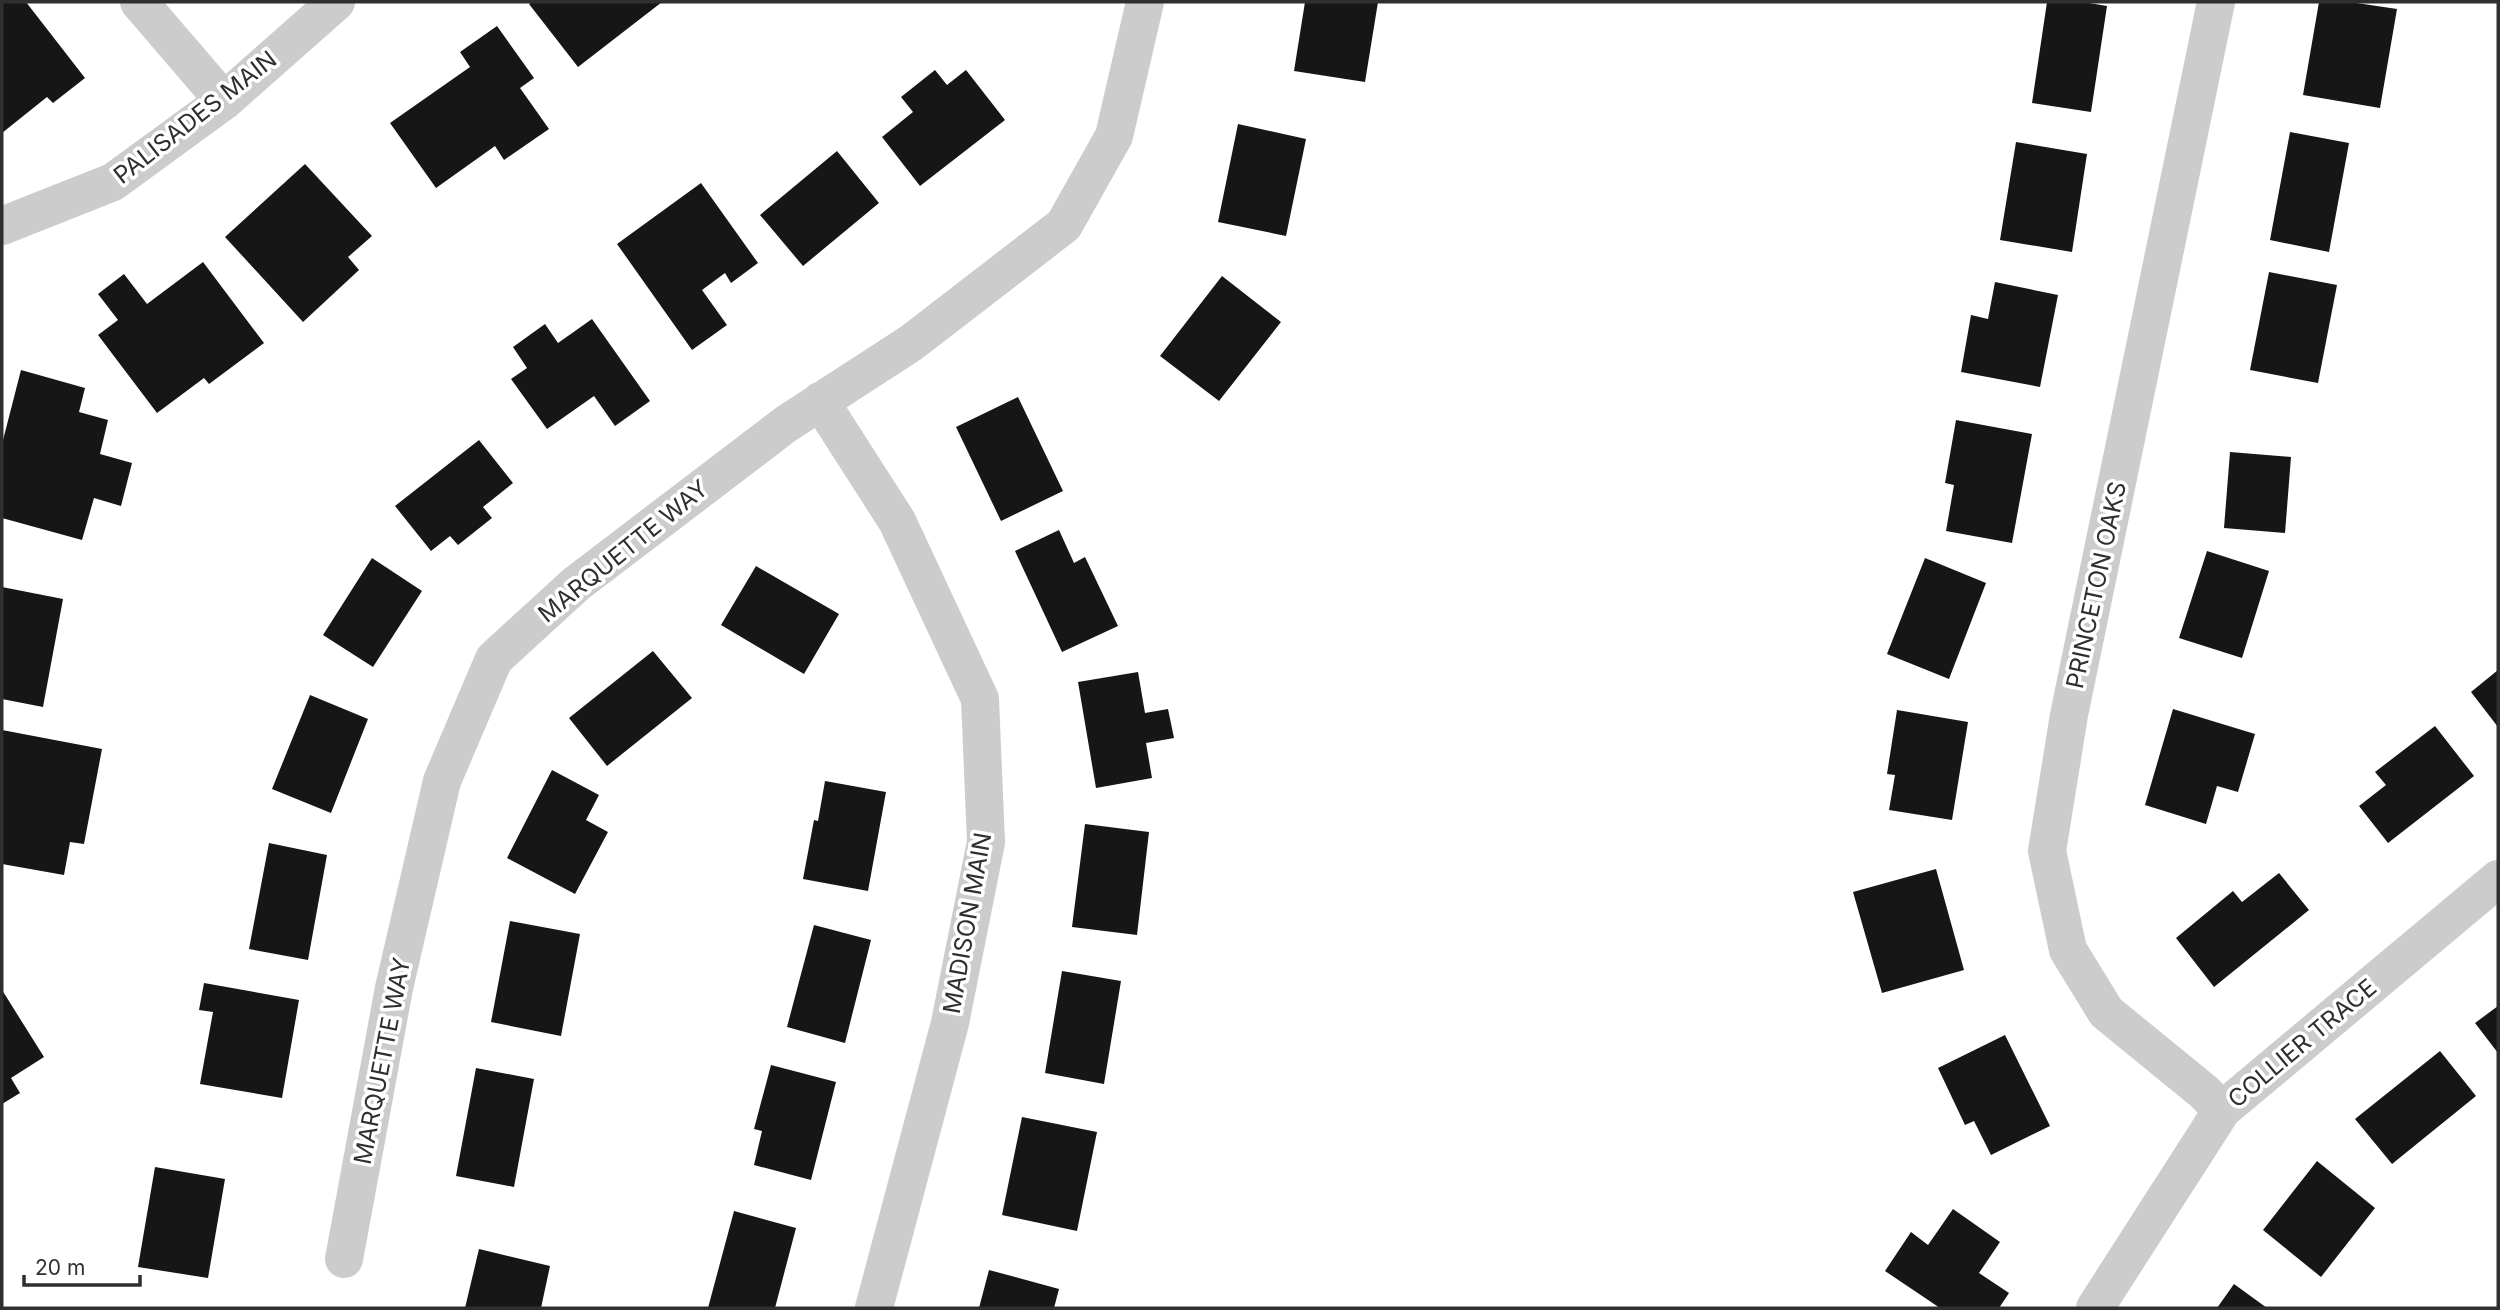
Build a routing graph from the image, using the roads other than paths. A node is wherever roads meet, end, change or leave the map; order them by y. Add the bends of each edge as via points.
1 (139, 2) edge
2 (336, 2) edge
3 (1145, 2) edge
4 (2216, 2) edge
5 (224, 101) junction
6 (2, 226) edge
7 (820, 401) junction
8 (2498, 879) edge
9 (2222, 1110) junction
10 (344, 1259) dead end
11 (874, 1308) edge
12 (2095, 1308) edge

1 - 5 street
2 - 5 street, PALISADES MAIN
3 - 7 street, MARQUETTE WAY via 1114,136 1064,225 911,343
4 - 9 street, PRINCETON OAKS via 2069,715 2047,851 2068,950 2106,1012
5 - 6 street, PALISADES MAIN via 113,182
7 - 10 street, MARQUETTE WAY via 576,584 494,659 442,781 394,988
7 - 11 street, MADISON MAIN via 897,521 980,699 986,842 950,1023
8 - 9 street, COLLIER TRACE
9 - 12 street, COLLIER TRACE

